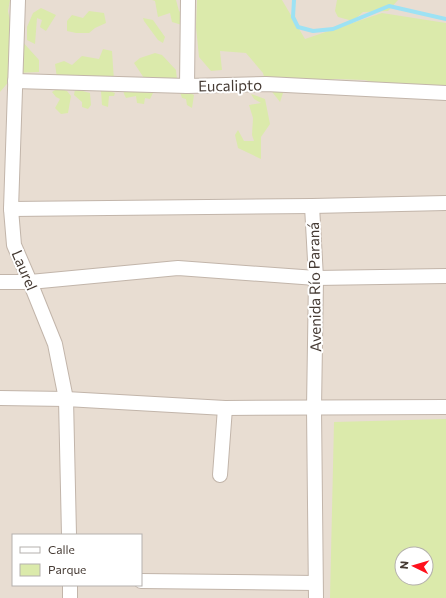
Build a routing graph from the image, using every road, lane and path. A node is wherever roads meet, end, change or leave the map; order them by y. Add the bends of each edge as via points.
1 (18, 0) edge
2 (188, 0) edge
3 (15, 81) junction
4 (187, 86) junction
5 (446, 93) edge
6 (6, 138) edge
7 (446, 203) edge
8 (312, 206) junction
9 (11, 209) junction
10 (446, 276) edge
11 (316, 278) junction
12 (0, 282) edge
13 (30, 282) junction
14 (0, 398) edge
15 (66, 399) junction
16 (446, 407) edge
17 (225, 408) junction
18 (314, 408) junction
19 (220, 475) dead end
20 (69, 534) edge
21 (142, 581) edge
22 (315, 583) junction
23 (70, 586) edge
24 (70, 598) edge
25 (316, 598) edge

1 - 3 street, Laurel
2 - 4 street
3 - 4 street, Eucalipto
3 - 6 street, Laurel
4 - 5 street, Eucalipto via 266,84
6 - 9 street, Laurel
7 - 8 street
8 - 9 street, Avenida Río Paraná
8 - 11 street, Avenida Río Paraná
9 - 13 street, Laurel via 14,245
10 - 11 street
11 - 13 street via 178,268
11 - 18 street, Avenida Río Paraná
12 - 13 street
13 - 15 street, Laurel via 55,344
14 - 15 street
15 - 17 street
15 - 20 street, Laurel
16 - 18 street
17 - 18 street
17 - 19 street
18 - 22 street, Avenida Río Paraná
21 - 22 street
22 - 25 street, Avenida Río Paraná
23 - 24 street

